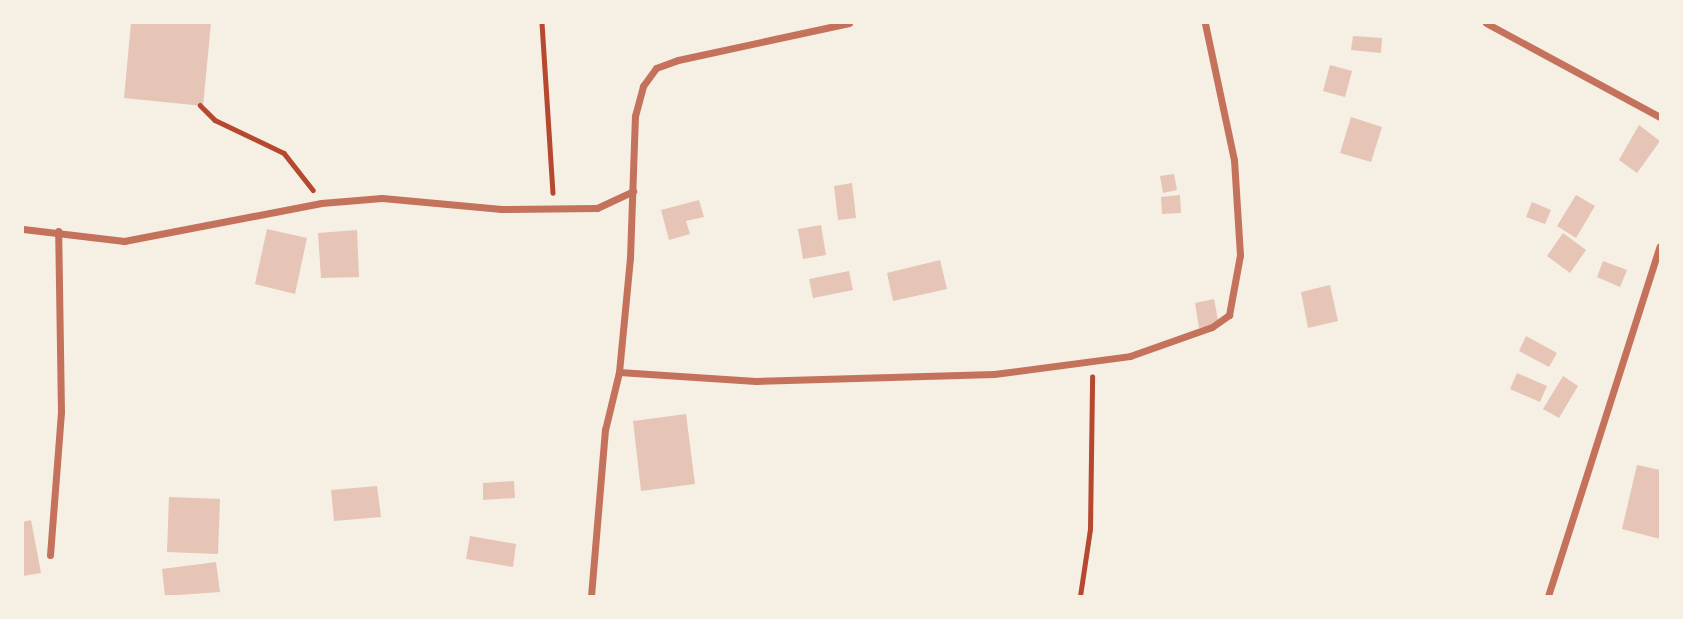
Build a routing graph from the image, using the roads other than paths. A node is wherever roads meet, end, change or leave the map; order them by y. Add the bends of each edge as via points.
1 (849, 23) edge
2 (1205, 23) edge
3 (1486, 23) edge
4 (1660, 117) edge
5 (633, 191) junction
6 (23, 229) edge
7 (58, 231) junction
8 (1660, 246) edge
9 (619, 372) junction
10 (50, 555) dead end
11 (592, 596) edge
12 (1548, 596) edge

1 - 5 street via 656,68 635,116
2 - 9 street via 1234,160 1240,255 1230,315 1170,346 1093,360 880,381
3 - 4 street
5 - 7 street via 597,208 382,198 321,202 124,241
5 - 9 street
6 - 7 street
7 - 10 street via 61,412
8 - 12 street
9 - 11 street via 605,430

